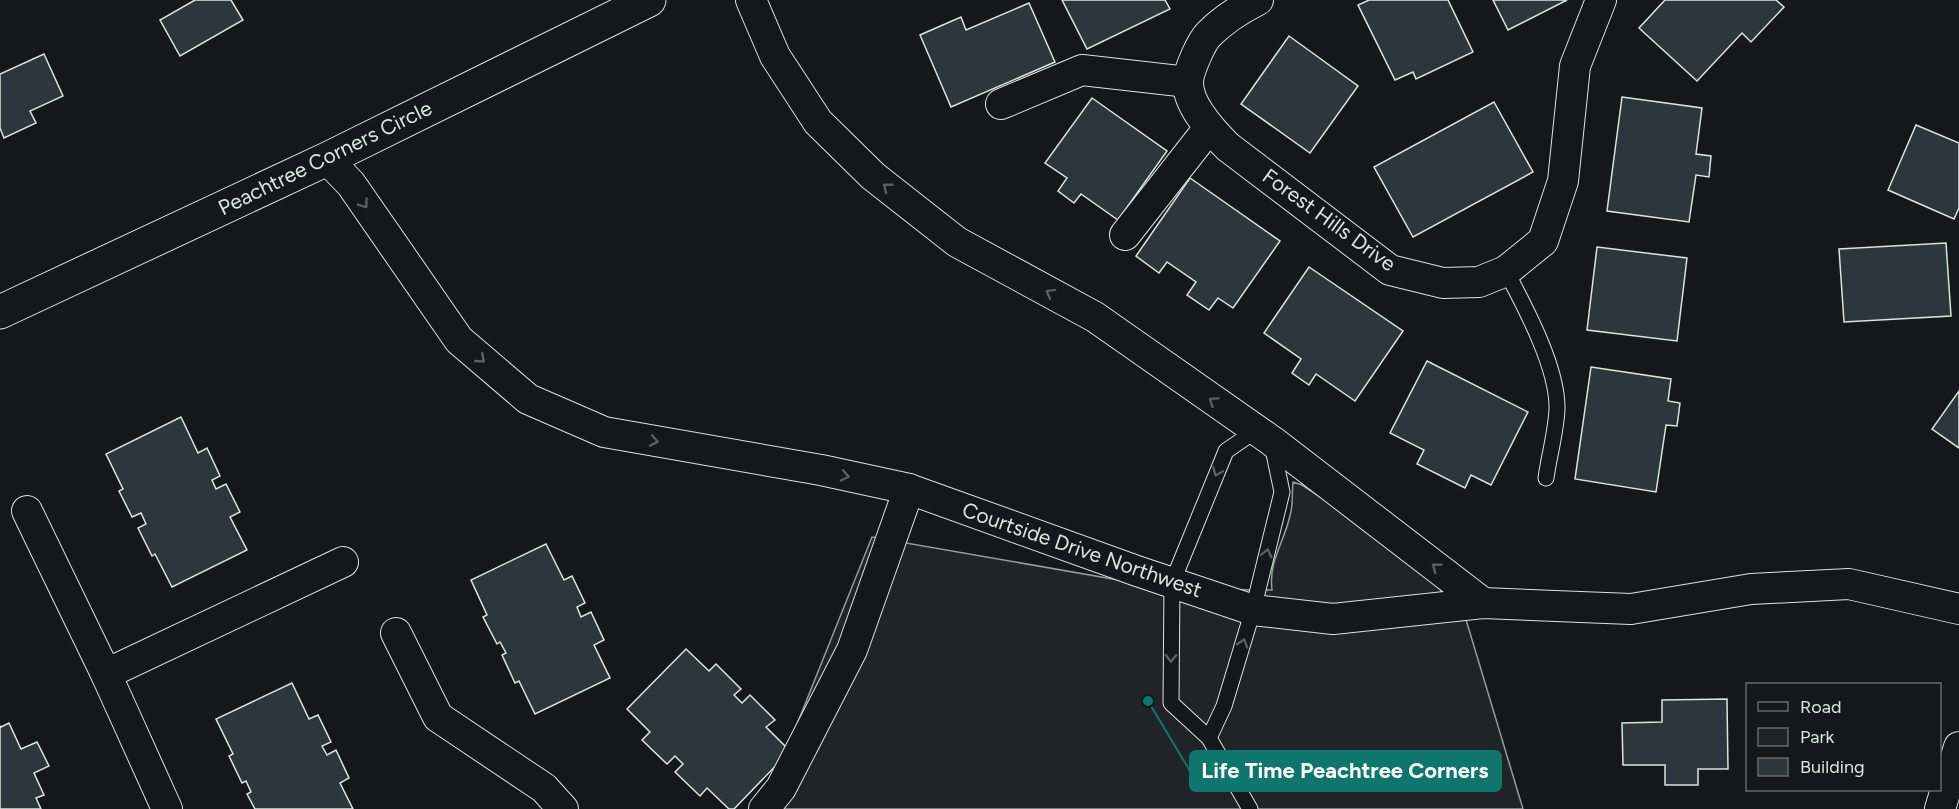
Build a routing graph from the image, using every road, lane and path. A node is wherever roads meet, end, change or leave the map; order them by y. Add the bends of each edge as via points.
1 (649, 0) edge
2 (751, 0) edge
3 (1258, 0) edge
4 (1601, 0) edge
5 (1188, 82) junction
6 (1001, 104) dead end
7 (1209, 128) junction
8 (327, 159) junction
9 (1125, 235) dead end
10 (1506, 271) junction
11 (0, 312) edge
12 (1263, 436) junction
13 (1546, 478) dead end
14 (909, 489) junction
15 (27, 511) dead end
16 (343, 562) dead end
17 (1172, 583) junction
18 (1483, 603) junction
19 (1959, 609) edge
20 (1253, 610) junction
21 (396, 633) dead end
22 (106, 674) junction
23 (1209, 738) junction
24 (1959, 747) edge
25 (167, 809) edge
26 (563, 809) edge
27 (764, 809) edge
28 (1250, 809) edge
29 (1940, 809) edge

1 - 8 street, Peachtree Corners Circle
12 -> 2 street via 1095,317 957,242 873,176 818,122 775,56
3 - 5 street via 1208,35
4 - 10 street, Forest Hills Drive via 1575,66 1563,181 1543,241
5 - 6 street via 1082,70
5 - 7 street, Forest Hills Drive via 1195,106
7 - 9 street
7 - 10 street, Forest Hills Drive via 1228,147 1390,270 1443,283 1479,282
8 - 11 street, Peachtree Corners Circle
8 -> 14 street, Courtside Drive Northwest via 351,184 459,340 528,399 604,432
10 - 13 lane via 1551,370 1557,408
12 -> 17 lane via 1226,451
18 -> 12 street
20 -> 12 lane via 1282,492
14 - 17 street, Courtside Drive Northwest
14 - 27 street via 852,650 781,788
15 - 22 street
16 - 22 street
17 - 20 street, Courtside Drive Northwest
17 -> 23 lane via 1171,703
18 - 19 street, Courtside Drive Northwest via 1631,609 1751,590 1849,584
18 - 20 street, Courtside Drive Northwest via 1334,619
23 -> 20 lane via 1224,706
21 - 26 street via 438,717 544,788
22 - 25 street
23 - 28 lane
24 - 29 street

